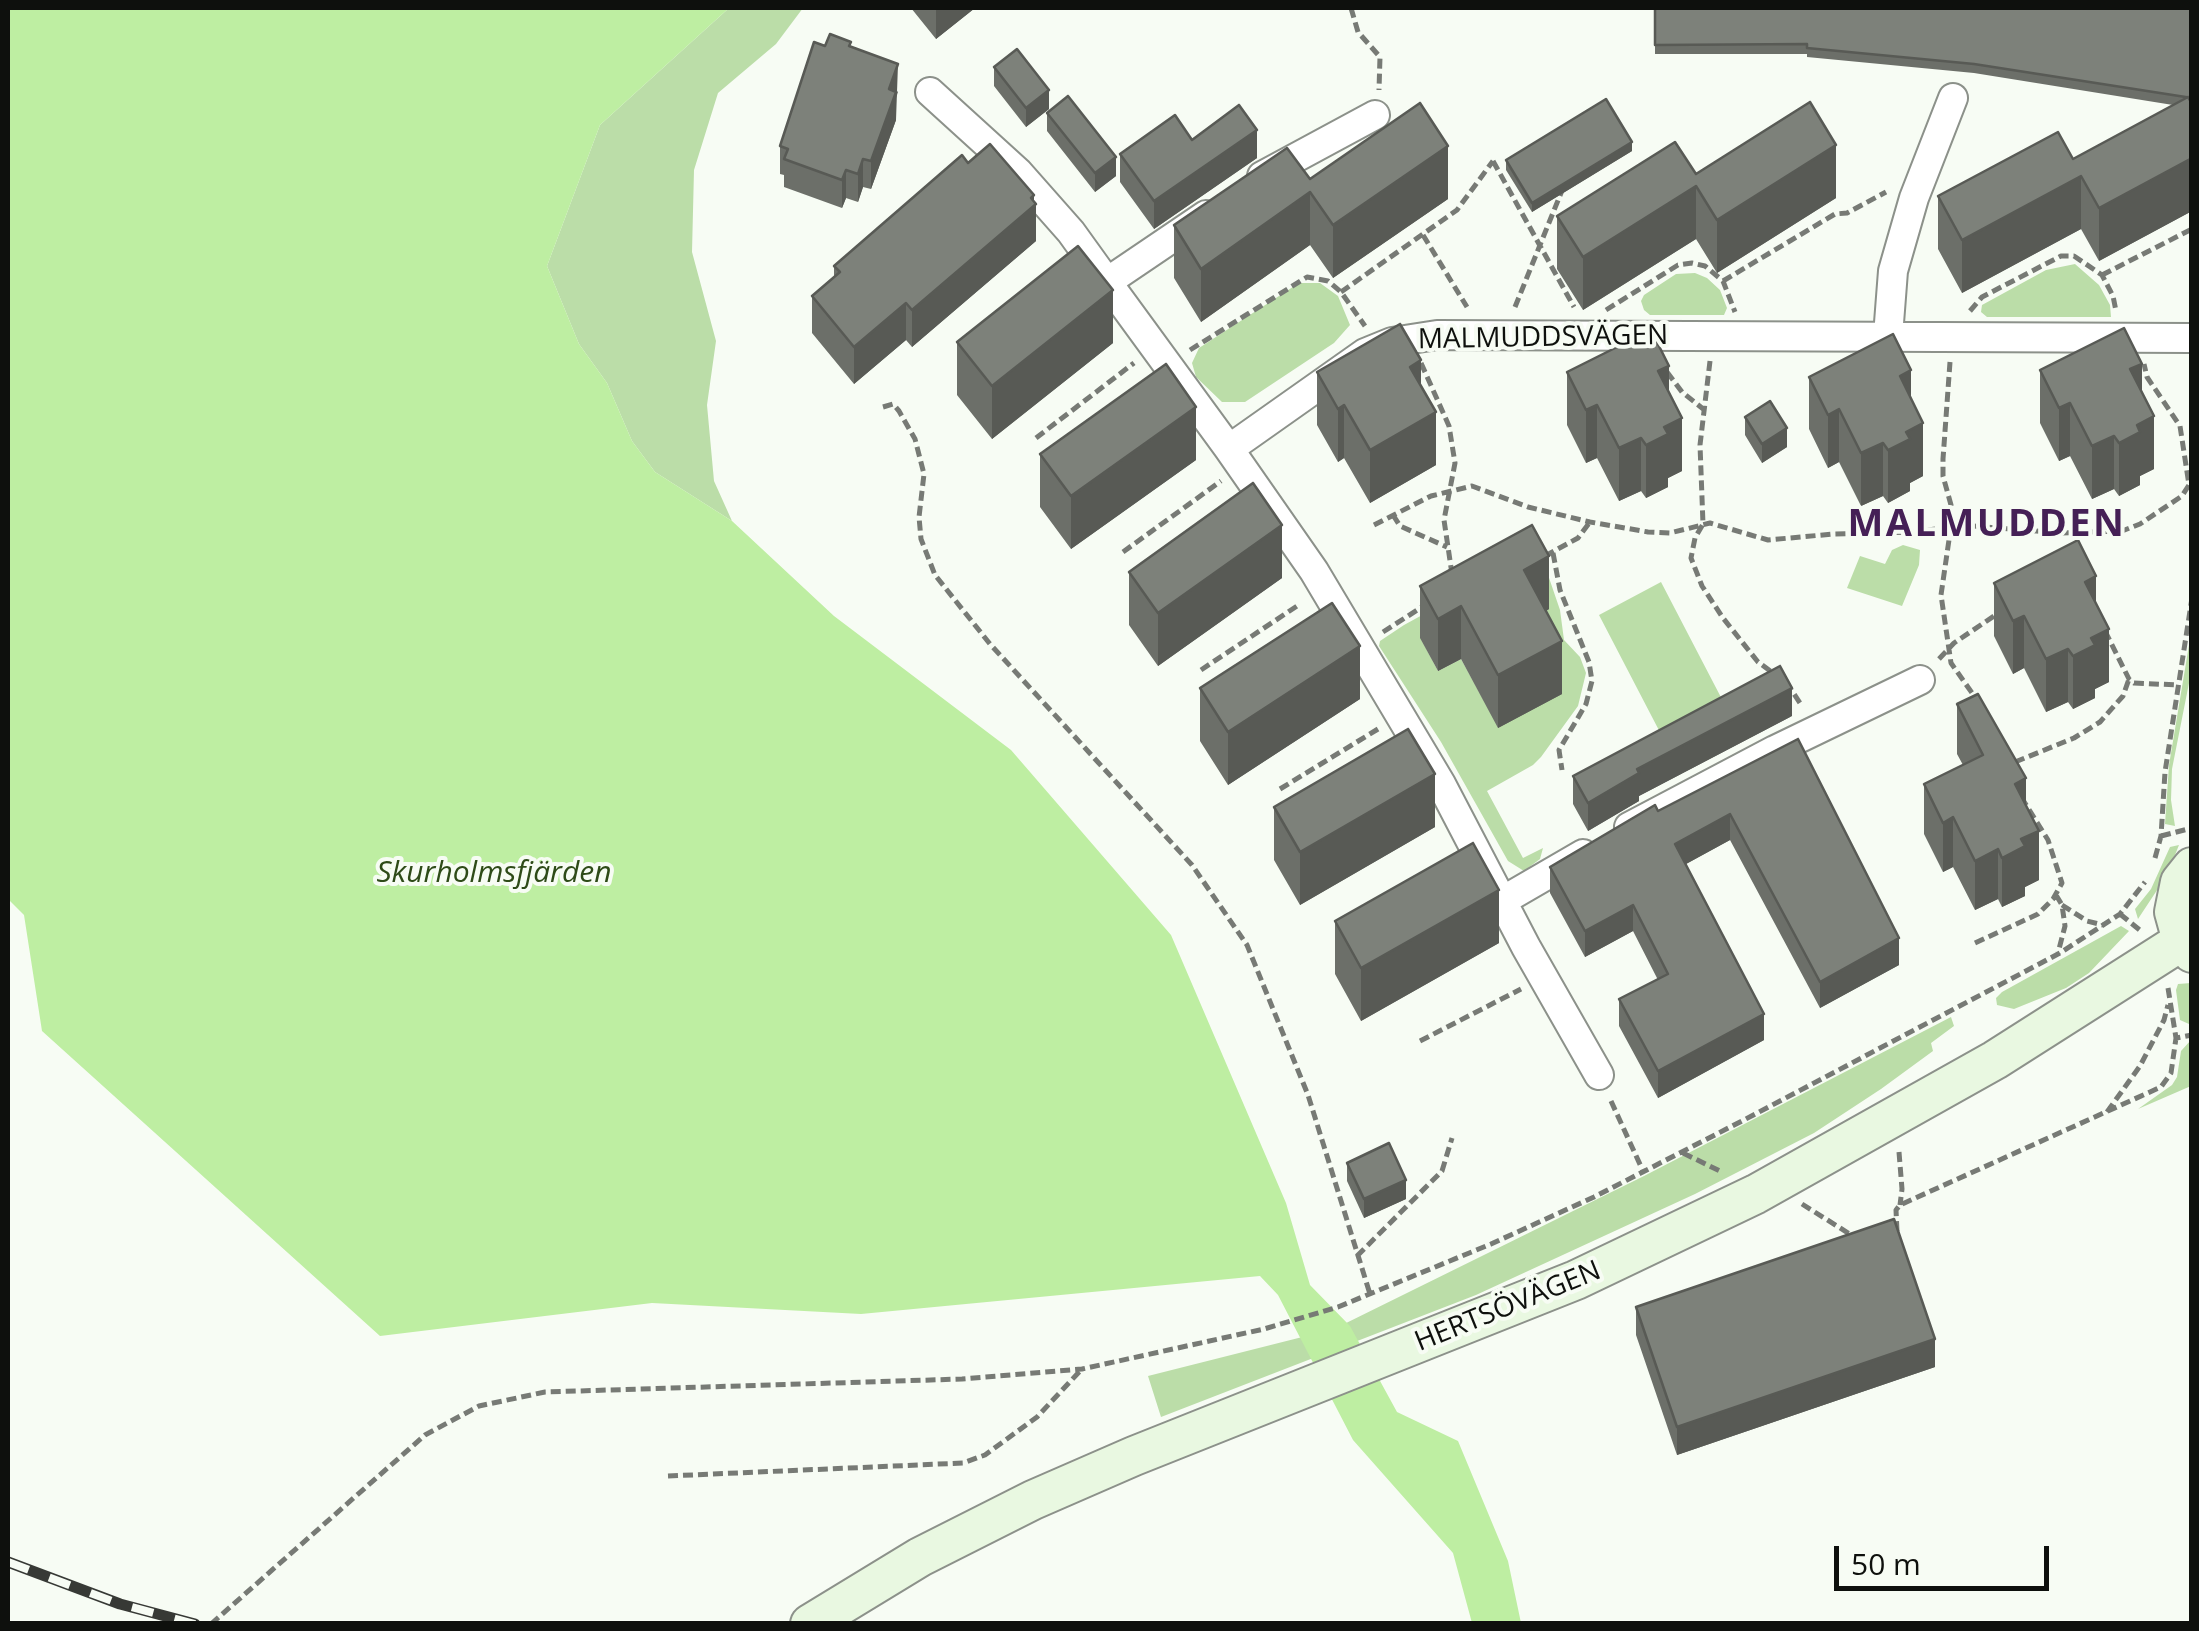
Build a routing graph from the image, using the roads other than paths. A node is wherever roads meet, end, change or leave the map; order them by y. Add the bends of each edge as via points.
1 (930, 92) dead end
2 (1954, 98) dead end
3 (1375, 116) road end
4 (1106, 282) junction
5 (1888, 336) junction
6 (2192, 338) edge
7 (1229, 448) junction
8 (1920, 680) road end
9 (2192, 868) edge
10 (1502, 901) junction
11 (2187, 947) edge
12 (1600, 1075) road end
13 (810, 1624) edge

1 - 4 street via 1018,172
2 - 5 street via 1892,271
3 - 4 street via 1278,165
4 - 7 street
5 - 6 street, MALMUDDSVÄGEN
5 - 7 street, MALMUDDSVÄGEN via 1437,335 1392,342 1354,360
7 - 10 street via 1314,571
8 - 10 street via 1642,820
9 - 11 main road via 2175,896 2176,927
10 - 12 street
11 - 13 main road, HERTSÖVÄGEN via 1759,1192 1576,1280 1092,1474 920,1557

